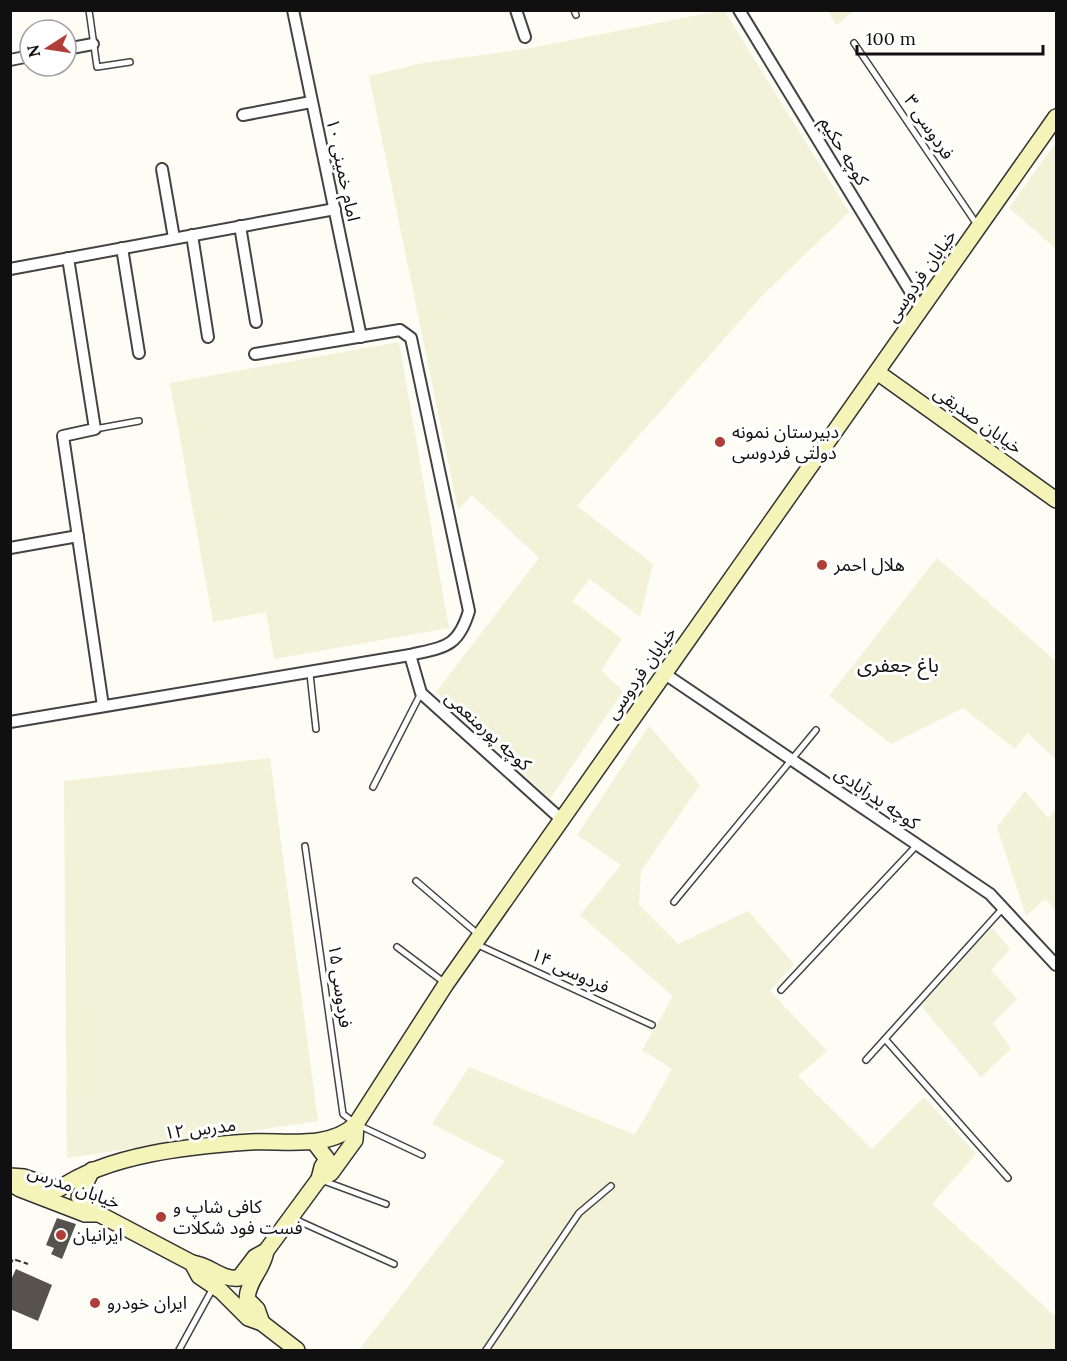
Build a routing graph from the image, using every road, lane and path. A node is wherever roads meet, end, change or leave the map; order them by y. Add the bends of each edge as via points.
1 (89, 10) edge
2 (293, 10) edge
3 (516, 10) edge
4 (739, 10) edge
5 (525, 37) dead end
6 (854, 43) dead end
7 (93, 44) junction
8 (78, 47) edge
9 (130, 62) dead end
10 (311, 102) junction
11 (243, 115) dead end
12 (1056, 117) edge
13 (162, 170) dead end
14 (335, 209) junction
15 (240, 226) junction
16 (979, 228) junction
17 (192, 235) junction
18 (174, 238) junction
19 (122, 248) junction
20 (68, 258) junction
21 (10, 269) edge
22 (921, 309) junction
23 (256, 322) dead end
24 (208, 337) dead end
25 (361, 337) junction
26 (139, 353) dead end
27 (255, 354) dead end
28 (877, 372) junction
29 (139, 421) dead end
30 (95, 429) junction
31 (1056, 500) edge
32 (78, 536) junction
33 (10, 548) edge
34 (410, 655) junction
35 (310, 674) junction
36 (665, 674) junction
37 (421, 693) junction
38 (103, 706) junction
39 (10, 722) edge
40 (316, 729) dead end
41 (816, 730) dead end
42 (791, 760) junction
43 (373, 787) dead end
44 (562, 820) junction
45 (917, 845) junction
46 (305, 846) dead end
47 (416, 880) dead end
48 (674, 902) dead end
49 (1003, 908) junction
50 (478, 940) junction
51 (397, 947) dead end
52 (1056, 965) edge
53 (446, 984) junction
54 (781, 990) dead end
55 (652, 1025) dead end
56 (885, 1039) junction
57 (866, 1060) dead end
58 (356, 1124) junction
59 (314, 1142) junction
60 (422, 1155) dead end
61 (92, 1170) junction
62 (10, 1176) edge
63 (1008, 1178) dead end
64 (319, 1179) junction
65 (10, 1183) edge
66 (610, 1186) dead end
67 (387, 1204) dead end
68 (99, 1214) junction
69 (291, 1217) junction
70 (266, 1251) junction
71 (192, 1263) junction
72 (28, 1264) dead end
73 (394, 1264) dead end
74 (10, 1265) edge
75 (214, 1286) junction
76 (262, 1323) junction
77 (179, 1350) edge
78 (297, 1350) edge
79 (486, 1350) edge

1 - 7 lane
2 - 10 street, امام خمینی ۱۰
3 - 5 street
4 - 22 street, کوچه حکیم
6 - 16 lane, فردوسی ۳
7 - 8 street
7 - 9 lane via 98,67
10 - 11 street
10 - 14 street, امام خمینی ۱۰
12 - 16 street, خیابان فردوسی
13 - 18 street
14 - 15 street
14 - 25 street, امام خمینی ۱۰
15 - 17 street
15 - 23 street
16 - 22 street, خیابان فردوسی
17 - 18 street
17 - 24 street
18 - 19 street
19 - 20 street
19 - 26 street
20 - 21 street
20 - 30 street
22 - 28 street, خیابان فردوسی
25 - 27 street
25 - 34 street via 400,330 411,338 469,611 463,630 450,645
28 - 31 street, خیابان صدیقی
28 - 36 street, خیابان فردوسی
29 - 30 lane
30 - 32 street via 63,436
32 - 33 street
32 - 38 street
34 - 35 street
34 - 37 street, کوچه پورمنعمی
35 - 38 street
35 - 40 lane
36 - 42 street, کوچه بدرآبادی
36 - 44 street, خیابان فردوسی
37 - 43 lane
37 - 44 street, کوچه پورمنعمی
38 - 39 street
41 - 42 lane
42 - 45 street, کوچه بدرآبادی
42 - 48 lane
44 - 50 street, خیابان فردوسی
45 - 49 street, کوچه بدرآبادی via 990,894
45 - 54 lane
46 - 58 lane, فردوسی ۱۵ via 343,1114
47 - 50 lane, فردوسی ۱۴
49 - 52 street, کوچه بدرآبادی
49 - 56 lane
50 - 53 street, خیابان فردوسی
50 - 55 lane, فردوسی ۱۴
51 - 53 lane
53 - 58 street, خیابان فردوسی
56 - 57 lane
56 - 63 lane
58 - 59 street, مدرس ۱۲ via 346,1133
58 - 60 lane
58 - 64 street, خیابان فردوسی via 356,1140 331,1173
59 - 61 street, مدرس ۱۲ via 251,1142 172,1150
59 - 64 street via 327,1159
61 - 62 street, مدرس ۱۲ via 59,1189
61 - 68 street via 80,1197
64 - 67 lane
64 - 69 street, خیابان فردوسی
65 - 68 street, خیابان مدرس via 85,1214
66 - 79 lane via 579,1213
68 - 71 street, خیابان مدرس
69 - 70 street, خیابان فردوسی
69 - 73 lane
70 - 71 street via 255,1257 239,1278 227,1279 207,1265
70 - 76 street via 264,1264 248,1285 247,1299 257,1309
71 - 75 street, خیابان مدرس via 199,1276
72 - 74 path via 13,1259
75 - 76 street, خیابان مدرس via 248,1318
75 - 77 lane
76 - 78 street, خیابان مدرس

